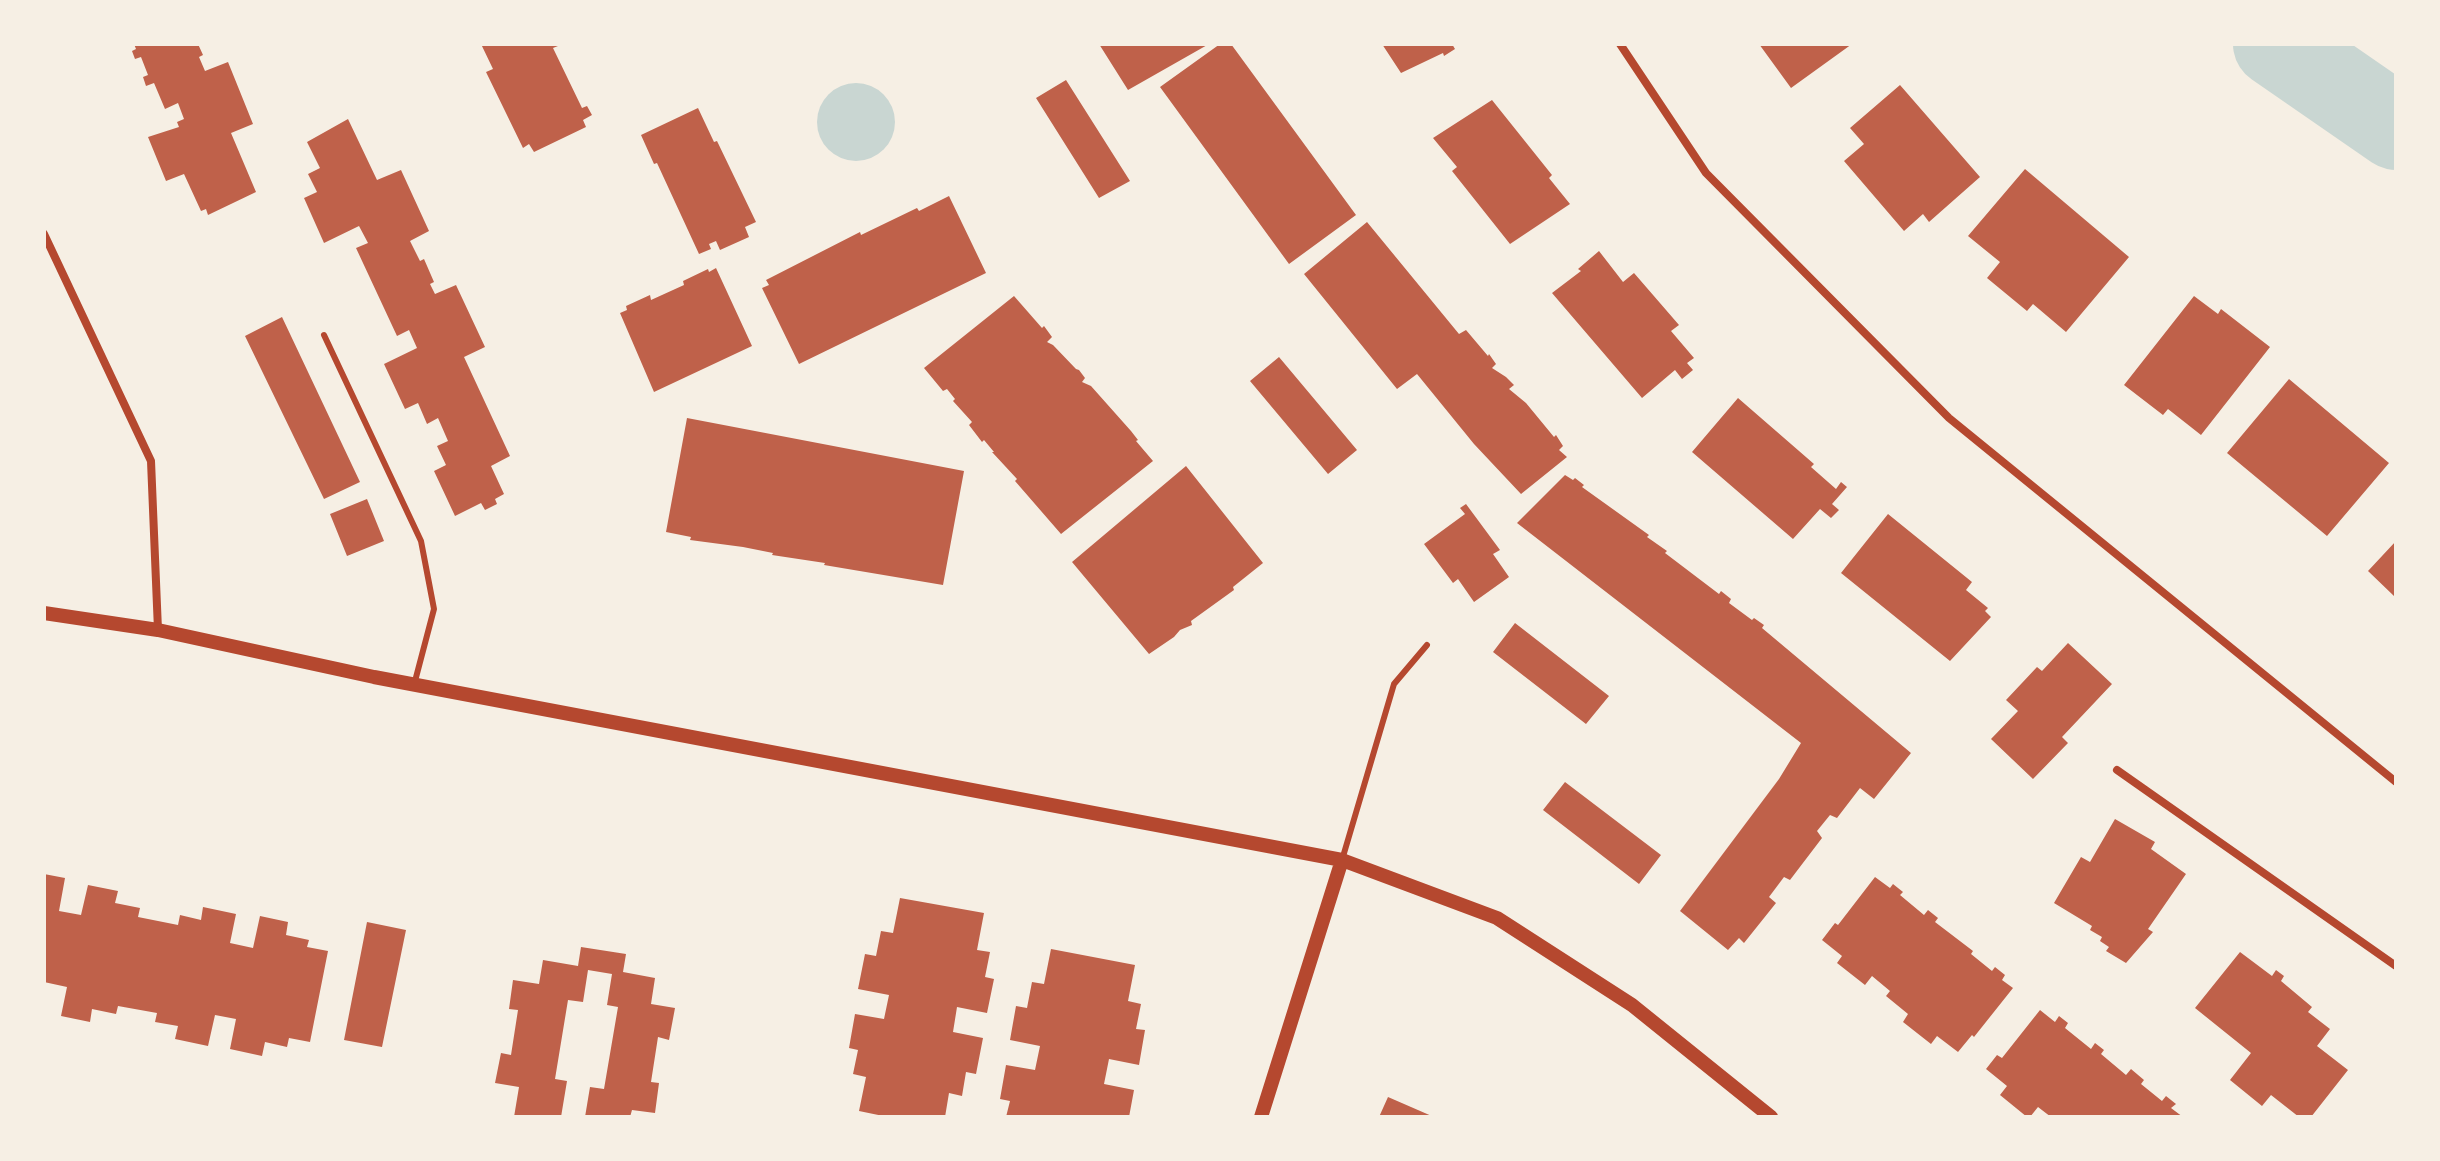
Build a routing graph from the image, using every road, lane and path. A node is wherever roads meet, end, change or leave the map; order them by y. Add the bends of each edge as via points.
1 (1620, 44) edge
2 (44, 234) edge
3 (324, 335) dead end
4 (44, 613) edge
5 (158, 630) junction
6 (1427, 645) dead end
7 (414, 685) junction
8 (2117, 770) dead end
9 (2396, 782) edge
10 (1342, 860) junction
11 (2396, 966) edge
12 (1261, 1117) edge
13 (1771, 1117) edge

1 - 9 street via 1706,173 1949,418
2 - 5 street via 151,461
3 - 7 lane via 421,541 434,609
4 - 5 street
5 - 7 street
6 - 10 lane via 1394,684
7 - 10 street
8 - 11 street
10 - 12 street
10 - 13 street via 1497,918 1632,1005

